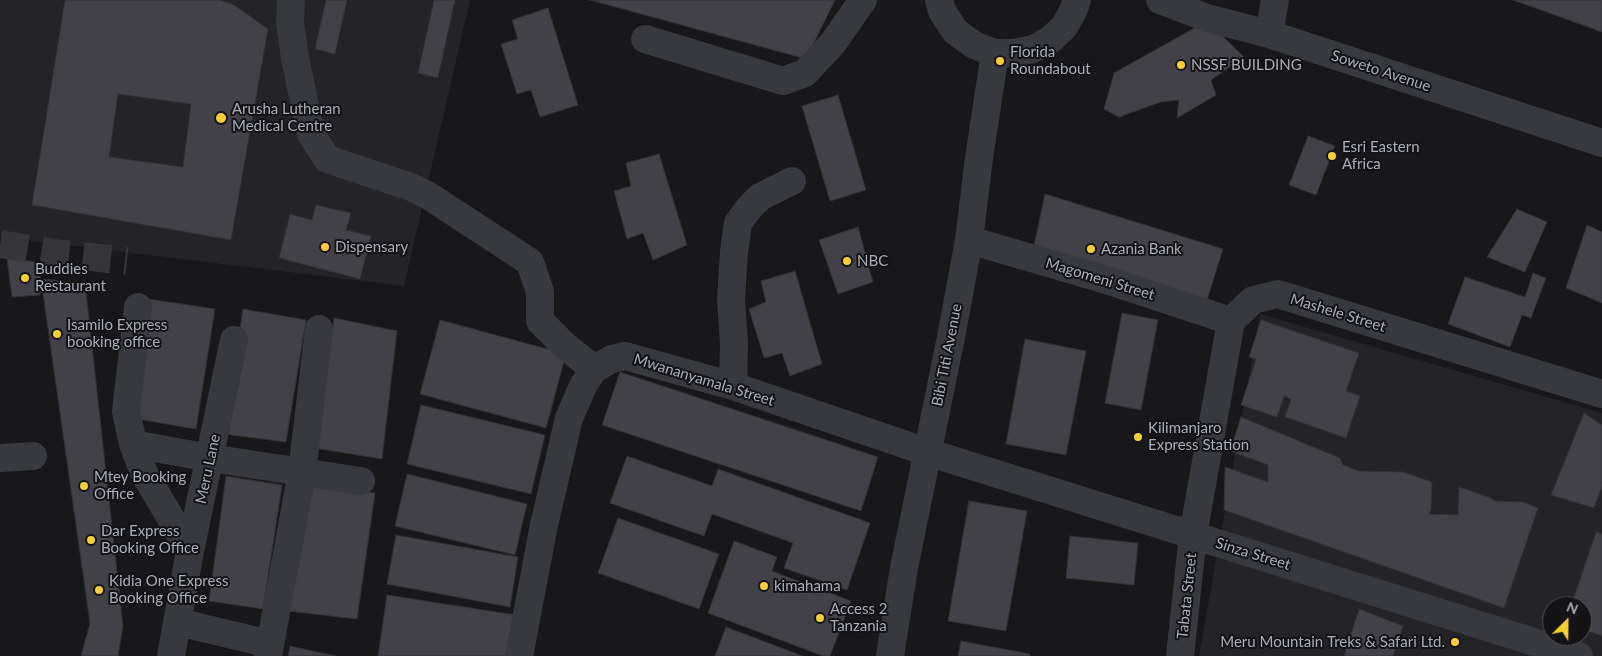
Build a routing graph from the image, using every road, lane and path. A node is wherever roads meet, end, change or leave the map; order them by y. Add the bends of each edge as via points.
1 (291, 0) edge
2 (864, 0) edge
3 (939, 0) edge
4 (1076, 0) edge
5 (1160, 0) edge
6 (1275, 0) edge
7 (1269, 34) junction
8 (645, 39) dead end
9 (996, 53) junction
10 (1602, 143) edge
11 (792, 181) dead end
12 (969, 240) junction
13 (138, 307) dead end
14 (1231, 321) junction
15 (319, 329) dead end
16 (234, 340) dead end
17 (594, 368) junction
18 (733, 386) junction
19 (1602, 394) edge
20 (133, 444) junction
21 (928, 452) junction
22 (33, 456) dead end
23 (0, 458) edge
24 (210, 458) junction
25 (302, 472) junction
26 (361, 481) dead end
27 (1193, 535) junction
28 (190, 551) junction
29 (178, 622) junction
30 (269, 650) edge
31 (171, 656) edge
32 (520, 656) edge
33 (890, 656) edge
34 (1180, 656) edge
35 (1579, 656) edge

1 - 17 street via 290,24 310,134 327,159 429,196 530,262 540,292 540,321
2 - 8 street via 805,73 783,81
3 - 9 street via 955,31 974,45
4 - 9 street via 1074,11 1064,27 1050,40 1033,49
5 - 7 street, Soweto Avenue via 1208,18
6 - 7 street
7 - 10 street, Soweto Avenue
9 - 12 street, Bibi Titi Avenue
11 - 18 street via 760,197 738,223 731,299
12 - 14 street, Magomeni Street
12 - 21 street, Bibi Titi Avenue
13 - 20 street via 126,411
14 - 19 street, Mashele Street via 1253,300 1278,294
14 - 27 street
15 - 25 street
16 - 24 street, Meru Lane
17 - 18 street, Mwananyamala Street via 625,356
17 - 32 street via 569,418 544,525
18 - 21 street, Mwananyamala Street
20 - 24 street
20 - 28 street via 144,473
21 - 27 street, Sinza Street
21 - 33 street, Bibi Titi Avenue
22 - 23 street
24 - 25 street
24 - 28 street, Meru Lane
25 - 26 street
25 - 30 street
27 - 34 street, Tabata Street
27 - 35 street, Sinza Street
28 - 29 street, Meru Lane
29 - 30 street
29 - 31 street, Meru Lane

